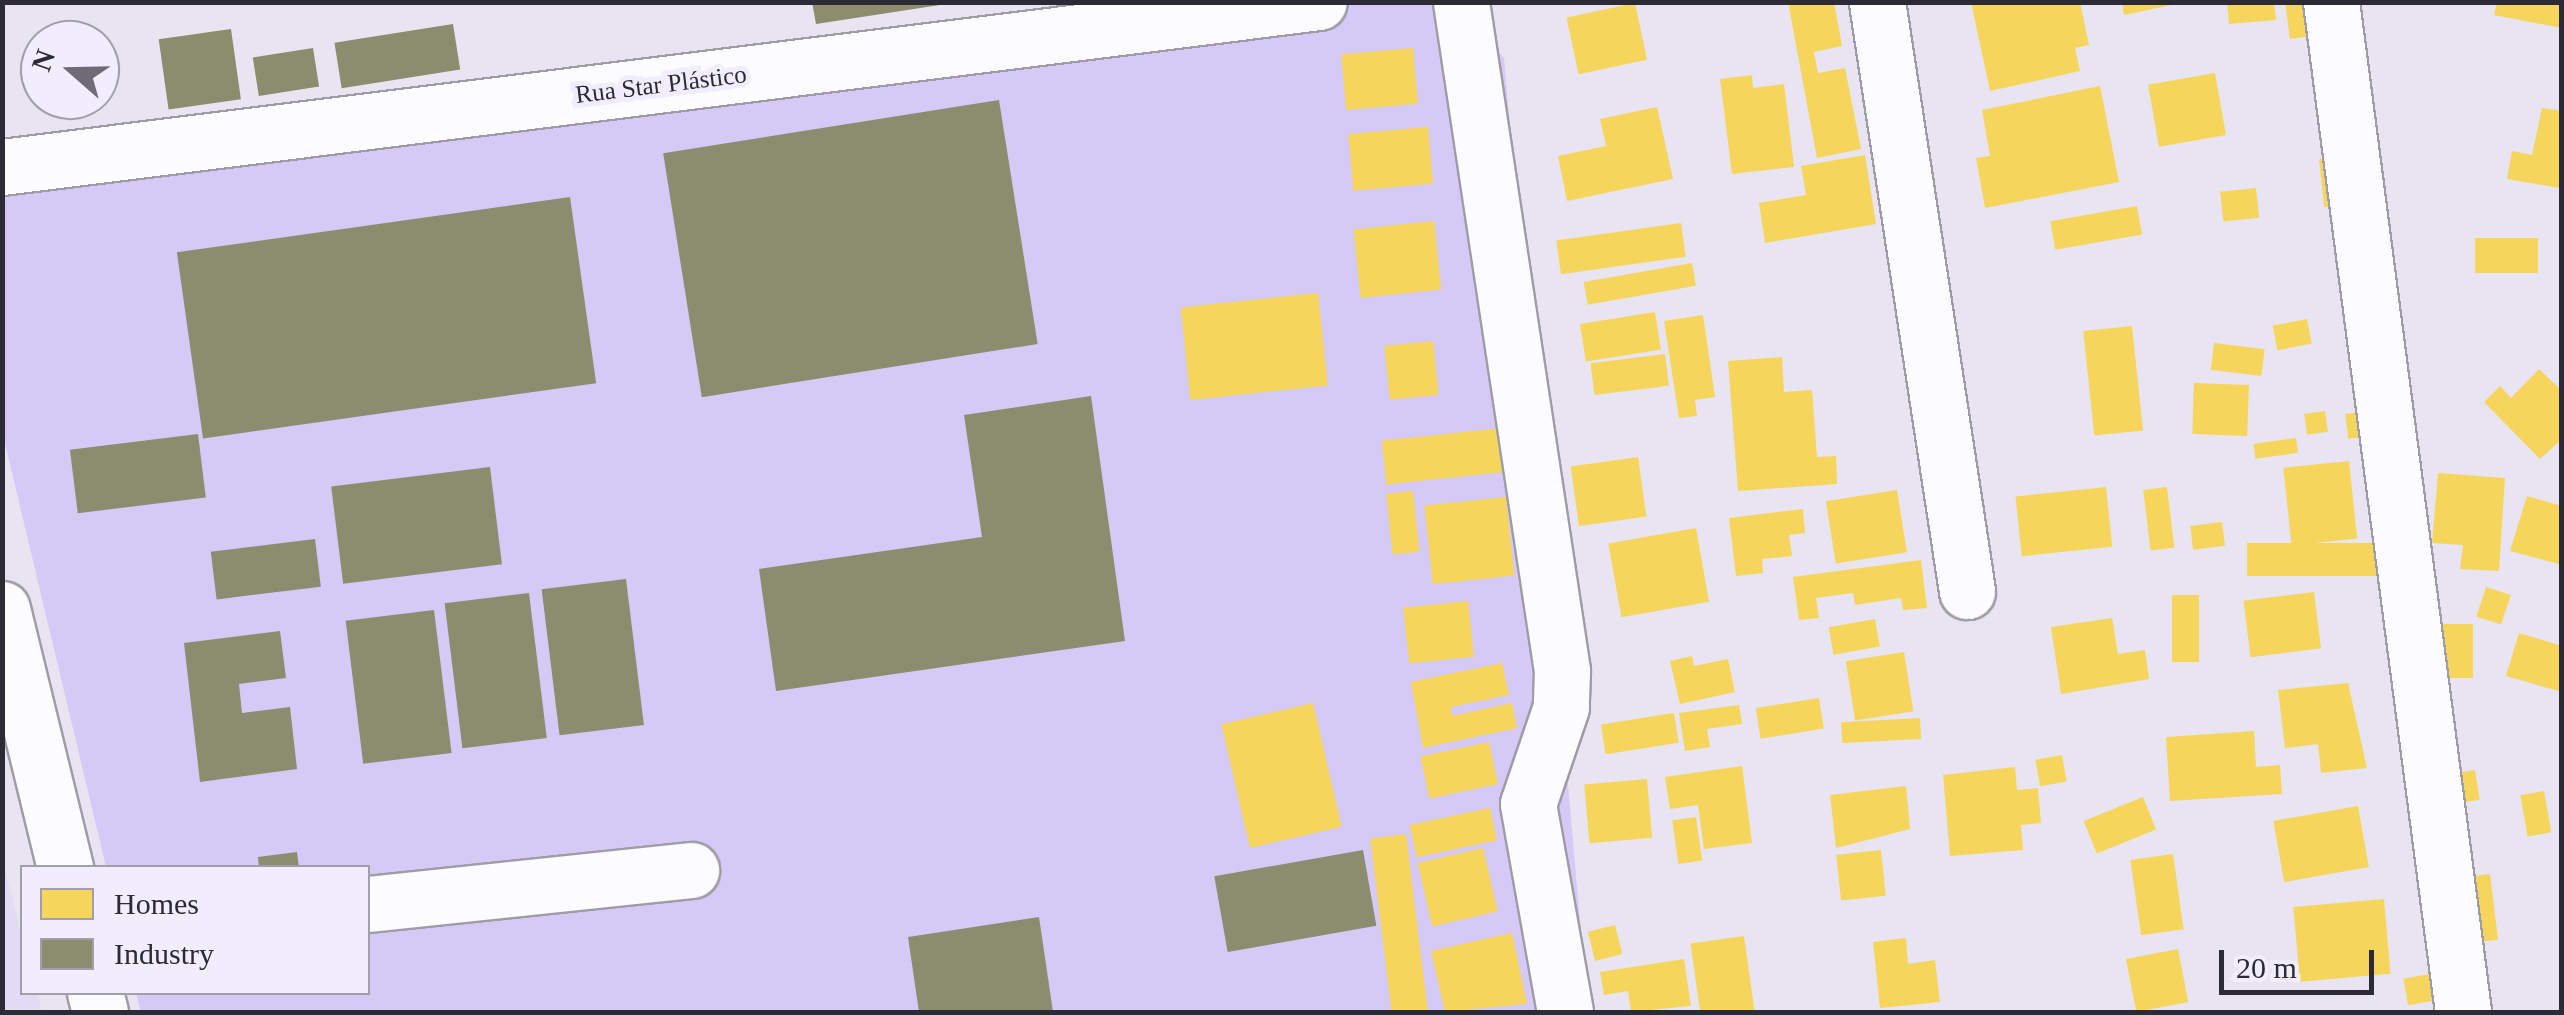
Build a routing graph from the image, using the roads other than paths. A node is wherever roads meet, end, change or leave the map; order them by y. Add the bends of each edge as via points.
1 (1319, 2) edge
2 (1461, 2) edge
3 (1877, 2) edge
4 (2332, 2) edge
5 (2, 167) edge
6 (1966, 592) dead end
7 (2, 609) edge
8 (64, 865) edge
9 (691, 870) dead end
10 (370, 904) edge
11 (1565, 1012) edge
12 (2463, 1012) edge

1 - 5 street, Rua Star Plástico
2 - 11 street via 1562,671 1561,707 1528,804
3 - 6 street
4 - 12 street
7 - 8 street
9 - 10 street

